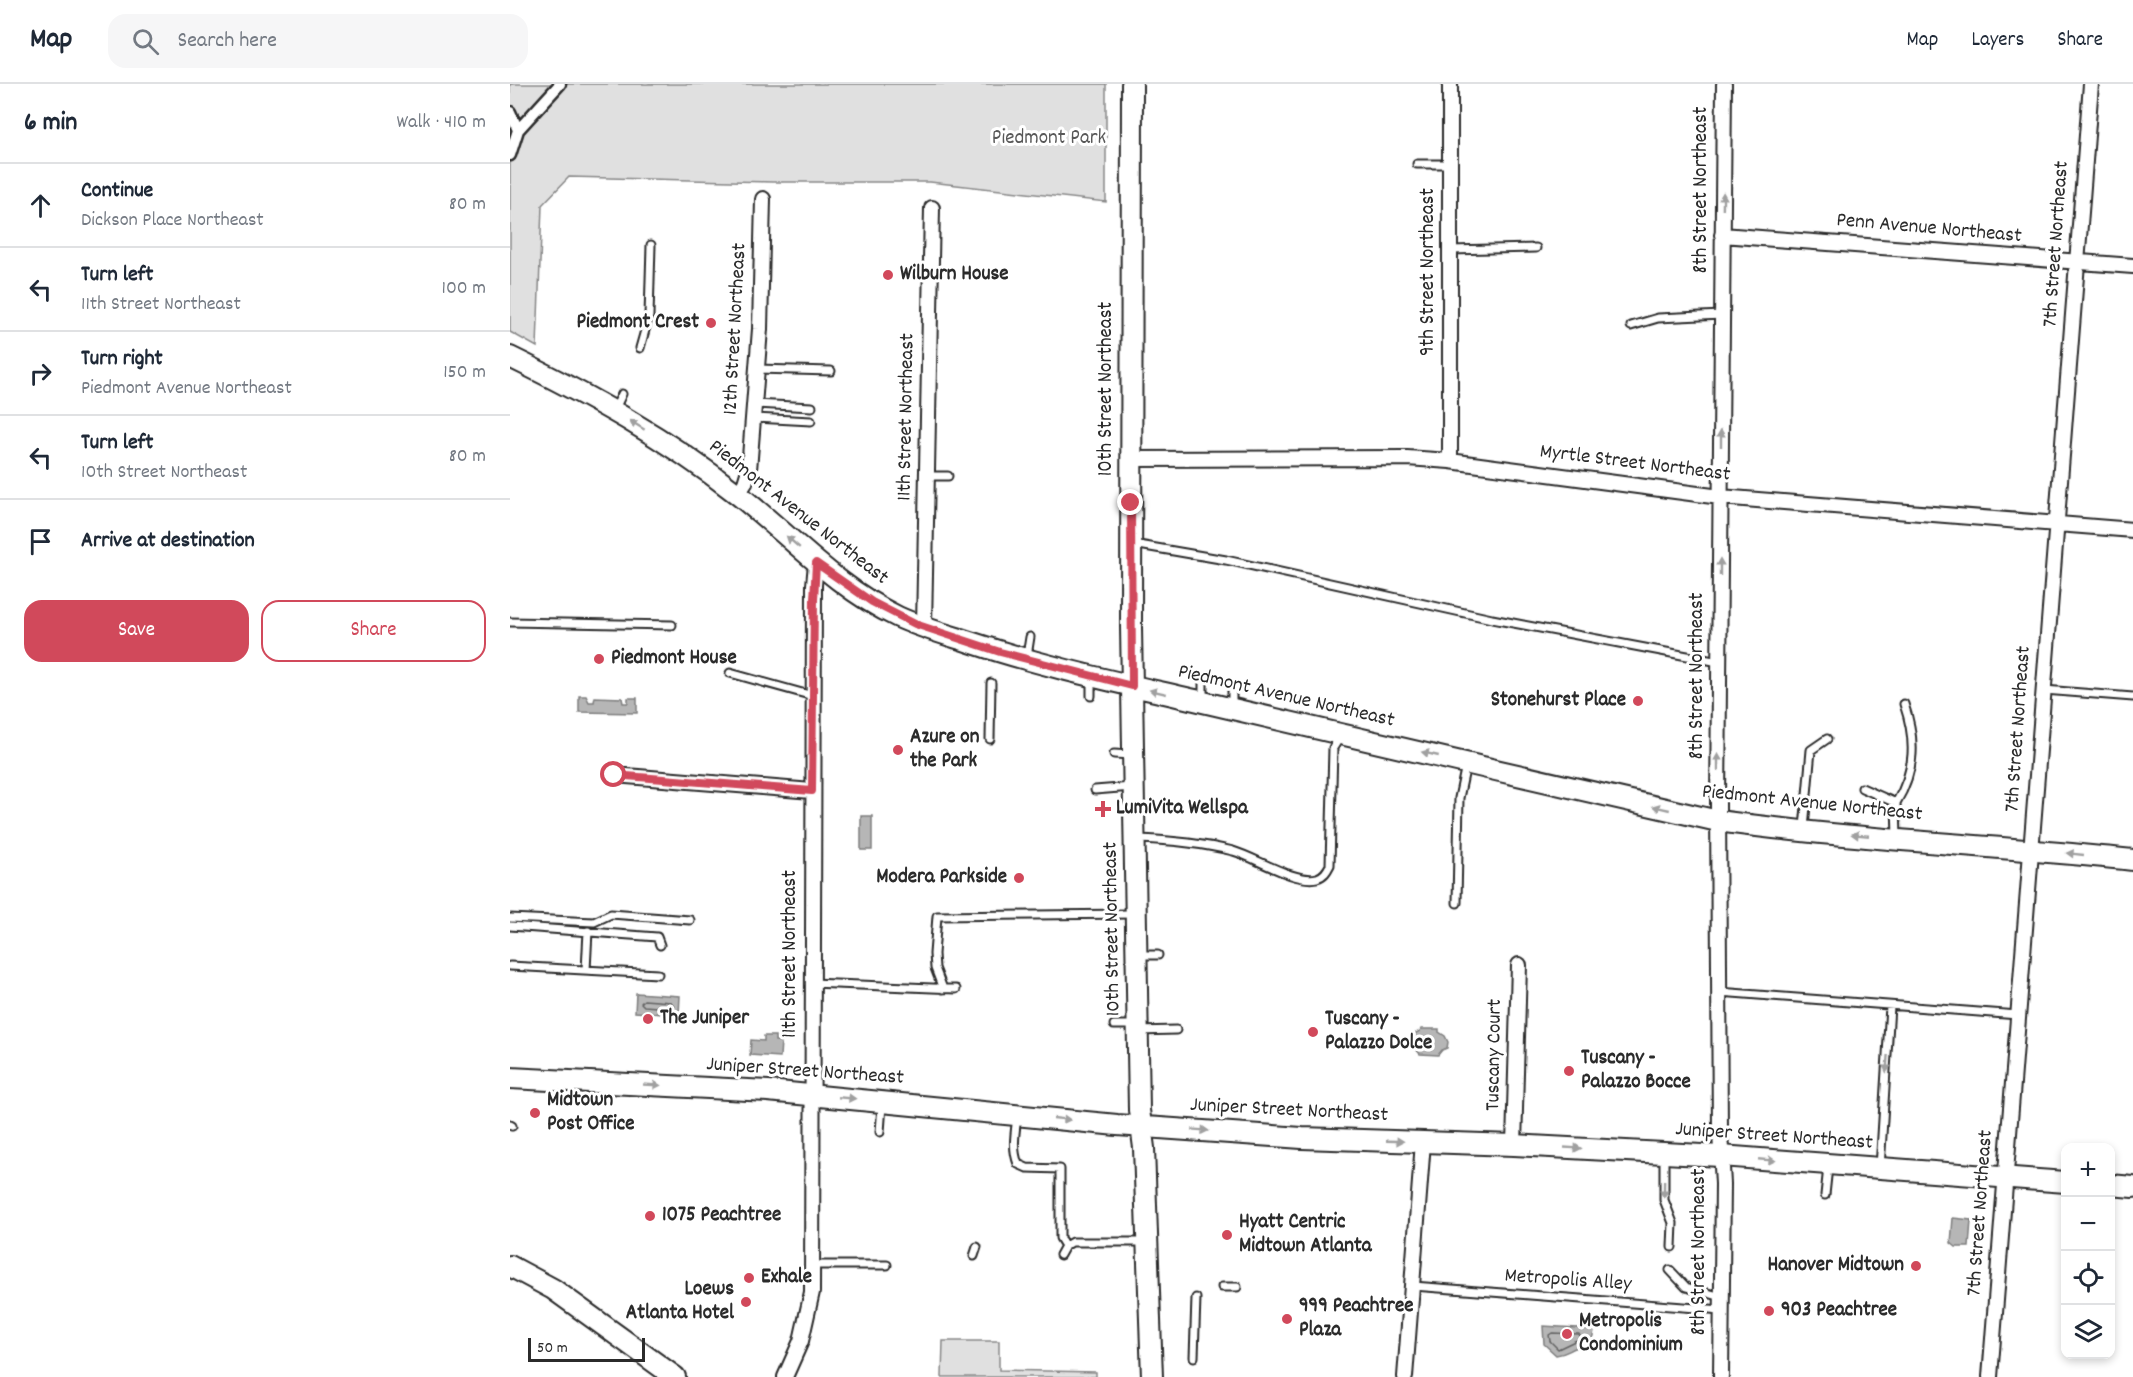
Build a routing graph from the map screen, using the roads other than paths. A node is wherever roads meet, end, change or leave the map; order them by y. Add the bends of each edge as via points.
1 (560, 84) edge
2 (1132, 84) edge
3 (1450, 84) edge
4 (1724, 84) edge
5 (2091, 84) edge
6 (510, 112) edge
7 (518, 130) junction
8 (510, 156) edge
9 (1417, 164) dead end
10 (1450, 164) junction
11 (763, 199) dead end
12 (932, 208) dead end
13 (1722, 235) junction
14 (651, 245) dead end
15 (1536, 248) dead end
16 (1450, 250) junction
17 (2078, 262) junction
18 (2133, 266) edge
19 (1722, 315) junction
20 (1630, 326) dead end
21 (640, 348) dead end
22 (510, 357) edge
23 (757, 369) junction
24 (831, 371) dead end
25 (812, 407) dead end
26 (754, 411) junction
27 (811, 421) dead end
28 (1131, 459) junction
29 (1450, 460) junction
30 (927, 476) junction
31 (948, 476) dead end
32 (738, 494) junction
33 (1720, 497) junction
34 (2057, 524) junction
35 (2133, 530) edge
36 (1131, 544) junction
37 (816, 563) junction
38 (510, 622) edge
39 (672, 625) dead end
40 (924, 627) junction
41 (1030, 637) dead end
42 (1026, 659) junction
43 (1719, 662) junction
44 (730, 674) dead end
45 (1091, 676) junction
46 (1203, 679) dead end
47 (991, 683) dead end
48 (1132, 686) junction
49 (1232, 687) dead end
50 (2043, 690) junction
51 (813, 696) junction
52 (1090, 696) dead end
53 (2133, 697) edge
54 (1203, 702) junction
55 (1904, 704) dead end
56 (1232, 709) junction
57 (1342, 734) junction
58 (990, 739) dead end
59 (1827, 739) dead end
60 (1466, 763) junction
61 (614, 775) dead end
62 (1134, 787) junction
63 (1862, 788) dead end
64 (1095, 790) dead end
65 (812, 791) junction
66 (1896, 803) junction
67 (1718, 821) junction
68 (1804, 831) junction
69 (1136, 838) junction
70 (1897, 838) junction
71 (2031, 849) junction
72 (2133, 860) edge
73 (1457, 903) dead end
74 (1137, 914) junction
75 (510, 918) edge
76 (690, 920) dead end
77 (510, 927) edge
78 (588, 932) junction
79 (660, 945) dead end
80 (1138, 955) junction
81 (1158, 955) dead end
82 (1519, 965) dead end
83 (510, 966) edge
84 (586, 970) junction
85 (658, 974) dead end
86 (812, 983) junction
87 (944, 989) junction
88 (956, 989) dead end
89 (1719, 992) junction
90 (1890, 1005) junction
91 (2018, 1016) junction
92 (1114, 1025) dead end
93 (1138, 1028) junction
94 (1176, 1030) dead end
95 (510, 1078) edge
96 (812, 1095) junction
97 (882, 1102) junction
98 (1017, 1114) junction
99 (1142, 1126) junction
100 (880, 1132) dead end
101 (1423, 1142) junction
102 (1514, 1145) junction
103 (1664, 1153) junction
104 (1721, 1156) junction
105 (1829, 1165) junction
106 (1880, 1168) junction
107 (2005, 1178) junction
108 (2061, 1182) edge
109 (2115, 1185) edge
110 (2133, 1187) edge
111 (1825, 1196) dead end
112 (1148, 1242) junction
113 (1065, 1246) junction
114 (977, 1247) dead end
115 (1672, 1247) dead end
116 (974, 1256) dead end
117 (1060, 1256) dead end
118 (812, 1265) junction
119 (887, 1265) dead end
120 (510, 1266) edge
121 (1670, 1270) dead end
122 (1413, 1286) junction
123 (1222, 1287) dead end
124 (1237, 1287) dead end
125 (1196, 1298) dead end
126 (1722, 1303) junction
127 (1194, 1357) dead end
128 (675, 1377) edge
129 (785, 1377) edge
130 (1152, 1377) edge
131 (1405, 1377) edge
132 (1721, 1377) edge
133 (1990, 1377) edge

1 - 7 street
2 - 28 main road, 10th Street Northeast
3 - 10 street, 9th Street Northeast
13 -> 4 street, 8th Street Northeast
5 - 17 street, 7th Street Northeast
6 - 7 street
7 - 8 street
9 - 10 lane
10 - 16 street, 9th Street Northeast
11 - 23 street, 12th Street Northeast
12 - 30 street, 11th Street Northeast
13 - 17 street, Penn Avenue Northeast
13 - 19 street, 8th Street Northeast
14 - 21 lane via 648,316
15 - 16 lane
16 - 29 street, 9th Street Northeast
17 - 18 street, Penn Avenue Northeast
17 - 34 street, 7th Street Northeast
19 - 20 lane via 1658,318
33 -> 19 street, 8th Street Northeast
32 -> 22 main road, Piedmont Avenue Northeast via 618,402
23 - 24 lane
23 - 26 street, 12th Street Northeast
25 - 26 lane
26 - 27 lane
26 - 32 street, 12th Street Northeast via 749,470
28 - 29 street, Myrtle Street Northeast
28 - 36 main road, 10th Street Northeast
29 - 33 street, Myrtle Street Northeast
30 - 31 lane
30 - 40 street, 11th Street Northeast
37 -> 32 main road, Piedmont Avenue Northeast
33 - 34 street, Myrtle Street Northeast
43 -> 33 street, 8th Street Northeast
34 - 35 street, Myrtle Street Northeast
34 - 50 street, 7th Street Northeast
36 - 43 lane via 1236,562 1492,619
36 - 48 main road, 10th Street Northeast
37 - 40 main road, Piedmont Avenue Northeast via 872,602
37 - 51 street, 11th Street Northeast
38 - 39 lane
40 - 42 main road, Piedmont Avenue Northeast
41 - 42 lane
42 - 45 main road, Piedmont Avenue Northeast
67 -> 43 street, 8th Street Northeast
44 - 51 lane
45 - 48 main road, Piedmont Avenue Northeast
45 - 52 lane
46 - 54 lane
47 - 58 lane
54 -> 48 main road, Piedmont Avenue Northeast
48 - 62 main road, 10th Street Northeast via 1124,755
49 - 56 lane
50 - 53 lane
50 - 71 street, 7th Street Northeast
51 - 65 street, 11th Street Northeast
54 - 56 main road, Piedmont Avenue Northeast
55 - 66 lane via 1912,727 1913,754 1905,788
56 - 57 main road, Piedmont Avenue Northeast
60 -> 57 main road, Piedmont Avenue Northeast
57 - 69 lane via 1332,748 1330,865 1325,874 1317,878 1294,877 1233,852
59 - 68 lane via 1811,750
67 -> 60 main road, Piedmont Avenue Northeast
60 - 73 lane via 1459,798
61 - 65 street
62 - 64 lane
62 - 69 main road, 10th Street Northeast
63 - 66 lane
65 - 86 street, 11th Street Northeast
66 - 70 lane
67 - 68 main road, Piedmont Avenue Northeast
67 - 89 street, 8th Street Northeast
70 -> 68 main road, Piedmont Avenue Northeast
69 - 74 main road, 10th Street Northeast
70 - 71 main road, Piedmont Avenue Northeast
72 -> 71 main road, Piedmont Avenue Northeast
71 - 91 street, 7th Street Northeast
74 - 80 main road, 10th Street Northeast
74 - 87 lane via 937,916 935,968
75 - 76 lane via 594,922 611,914
77 - 78 lane
78 - 79 lane via 657,937
78 - 84 lane
80 - 81 lane
80 - 93 main road, 10th Street Northeast
82 - 102 street, Tuscany Court
83 - 84 lane
84 - 85 lane
86 - 87 lane
86 - 96 street, 11th Street Northeast
87 - 88 lane
89 - 90 lane
89 - 104 street, 8th Street Northeast
90 - 91 lane
90 -> 106 lane
91 - 107 street, 7th Street Northeast
92 - 93 lane
93 - 94 lane
93 - 99 main road, 10th Street Northeast
95 -> 96 main road, Juniper Street Northeast
96 -> 97 main road, Juniper Street Northeast
96 - 118 street, 11th Street Northeast
97 - 98 main road, Juniper Street Northeast
97 - 100 lane
98 -> 99 main road, Juniper Street Northeast
98 - 113 lane via 1014,1143 1018,1164 1060,1169 1060,1238
99 -> 101 main road, Juniper Street Northeast
99 - 112 main road, 10th Street Northeast
101 - 102 main road, Juniper Street Northeast
101 - 122 street
102 -> 103 main road, Juniper Street Northeast
103 - 104 main road, Juniper Street Northeast
103 -> 115 lane via 1664,1200 1673,1223
104 -> 105 main road, Juniper Street Northeast
104 - 126 street, 8th Street Northeast
105 - 106 main road, Juniper Street Northeast
105 - 111 lane
106 - 107 main road, Juniper Street Northeast
107 - 108 main road, Juniper Street Northeast
107 - 133 street, 7th Street Northeast
109 - 110 main road
112 - 113 lane via 1082,1241
112 - 130 main road, 10th Street Northeast
113 - 117 lane
114 - 116 lane
118 - 119 lane
118 - 129 street, 11th Street Northeast via 806,1325
120 - 128 main road via 561,1294
121 - 126 lane via 1686,1287
122 - 126 lane, Metropolis Alley
122 - 131 street
123 - 124 lane
125 - 127 lane
126 - 132 street, 8th Street Northeast

